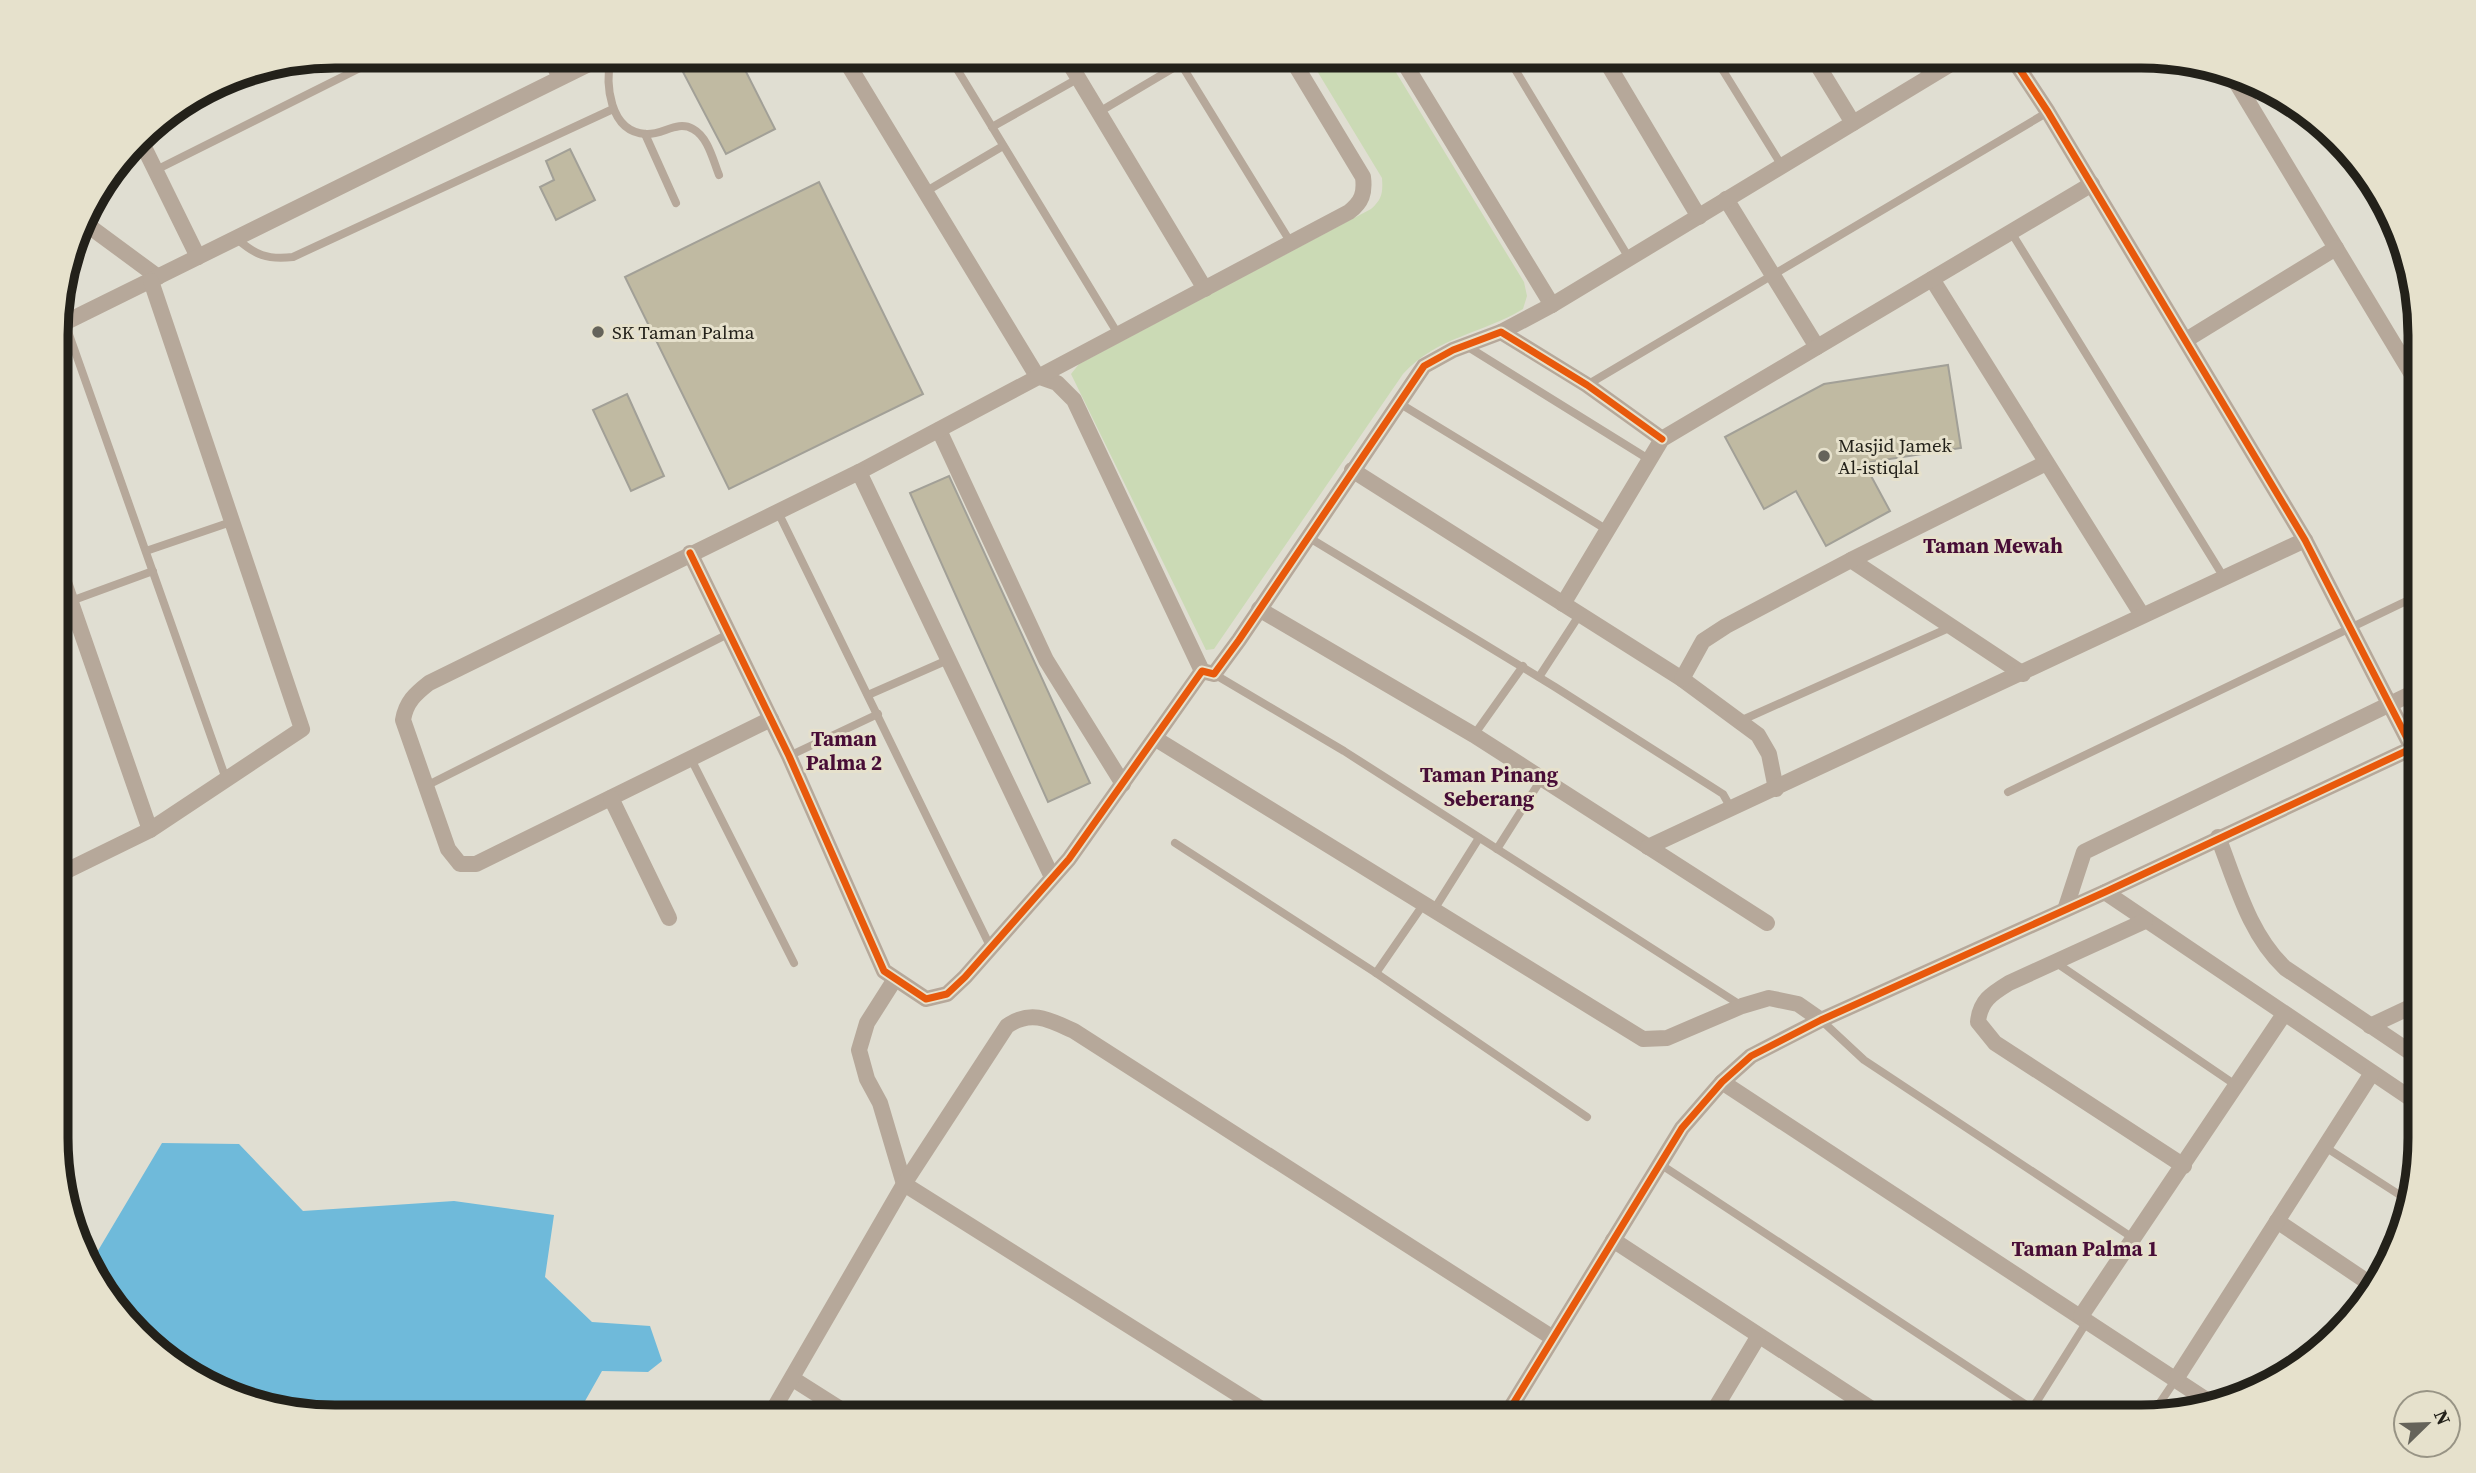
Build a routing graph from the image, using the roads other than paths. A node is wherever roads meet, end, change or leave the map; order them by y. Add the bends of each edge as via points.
1 (360, 68) edge
2 (555, 68) edge
3 (579, 68) edge
4 (610, 68) edge
5 (850, 68) edge
6 (956, 68) edge
7 (1073, 68) edge
8 (1166, 68) edge
9 (1183, 68) edge
10 (1297, 68) edge
11 (1407, 68) edge
12 (1514, 68) edge
13 (1610, 68) edge
14 (1721, 68) edge
15 (1819, 68) edge
16 (1922, 68) edge
17 (1946, 68) edge
18 (2019, 68) edge
19 (560, 77) junction
20 (1079, 78) junction
21 (1929, 79) junction
22 (2239, 87) edge
23 (613, 109) junction
24 (1099, 112) junction
25 (2048, 112) junction
26 (1853, 123) junction
27 (992, 127) junction
28 (645, 134) junction
29 (1003, 146) junction
30 (146, 148) edge
31 (1783, 167) junction
32 (156, 170) junction
33 (719, 175) dead end
34 (2092, 184) junction
35 (925, 192) junction
36 (1726, 199) junction
37 (676, 203) dead end
38 (1699, 217) junction
39 (91, 228) edge
40 (2011, 232) junction
41 (236, 238) junction
42 (1292, 243) junction
43 (2336, 248) junction
44 (198, 257) junction
45 (1629, 258) junction
46 (1773, 277) junction
47 (154, 279) junction
48 (1932, 279) junction
49 (1205, 289) junction
50 (1552, 305) junction
51 (69, 321) edge
52 (1501, 331) junction
53 (1118, 334) junction
54 (68, 340) edge
55 (2186, 340) junction
56 (1465, 345) junction
57 (1817, 347) junction
58 (2408, 368) edge
59 (1037, 376) junction
60 (1587, 385) junction
61 (1399, 403) junction
62 (939, 430) junction
63 (1662, 439) junction
64 (1650, 460) junction
65 (2046, 463) junction
66 (1352, 470) junction
67 (859, 472) junction
68 (777, 510) junction
69 (234, 521) junction
70 (1609, 531) junction
71 (1308, 537) junction
72 (2305, 540) junction
73 (146, 551) junction
74 (690, 553) junction
75 (1851, 559) junction
76 (153, 571) junction
77 (2223, 576) junction
78 (68, 593) edge
79 (2408, 600) edge
80 (71, 601) junction
81 (1563, 604) junction
82 (1259, 609) junction
83 (1580, 614) junction
84 (2142, 615) junction
85 (1951, 627) junction
86 (2350, 627) junction
87 (730, 633) junction
88 (950, 659) junction
89 (1522, 666) junction
90 (1208, 673) junction
91 (2023, 674) junction
92 (1539, 677) junction
93 (1682, 679) junction
94 (868, 695) junction
95 (2408, 695) edge
96 (2391, 703) junction
97 (877, 714) junction
98 (771, 719) junction
99 (1739, 722) junction
100 (2408, 732) edge
101 (1474, 734) junction
102 (1156, 739) junction
103 (2408, 750) edge
104 (789, 756) junction
105 (690, 757) junction
106 (1542, 778) junction
107 (226, 779) junction
108 (1123, 784) junction
109 (426, 786) junction
110 (1776, 789) junction
111 (2008, 792) dead end
112 (611, 798) junction
113 (1732, 810) junction
114 (150, 830) junction
115 (2218, 837) junction
116 (1479, 838) junction
117 (1175, 844) dead end
118 (1648, 847) junction
119 (1497, 849) junction
120 (68, 866) edge
121 (1052, 877) junction
122 (2105, 892) junction
123 (1430, 905) junction
124 (2066, 907) junction
125 (669, 918) dead end
126 (2145, 921) junction
127 (1768, 923) dead end
128 (990, 946) junction
129 (2055, 962) junction
130 (794, 963) dead end
131 (1376, 973) junction
132 (895, 979) junction
133 (1742, 1006) junction
134 (2408, 1008) edge
135 (2284, 1014) junction
136 (1821, 1020) junction
137 (2370, 1026) junction
138 (2408, 1051) edge
139 (2372, 1073) junction
140 (1722, 1082) junction
141 (2237, 1086) junction
142 (2408, 1097) edge
143 (1587, 1117) dead end
144 (2325, 1147) junction
145 (1660, 1164) junction
146 (2184, 1166) junction
147 (904, 1184) junction
148 (2402, 1196) edge
149 (2277, 1221) junction
150 (2133, 1238) junction
151 (1613, 1240) junction
152 (2366, 1281) edge
153 (2085, 1318) junction
154 (1758, 1337) junction
155 (1553, 1338) junction
156 (793, 1379) junction
157 (2176, 1379) junction
158 (2203, 1398) edge
159 (2159, 1404) edge
160 (777, 1405) edge
161 (834, 1405) edge
162 (1255, 1405) edge
163 (1512, 1405) edge
164 (1718, 1405) edge
165 (1866, 1405) edge
166 (2026, 1405) edge
167 (2034, 1405) edge

1 - 32 lane
2 - 19 street
3 - 19 street
4 - 23 lane
5 - 35 street
6 - 27 lane
7 - 20 street
8 - 24 lane
9 - 42 lane
10 - 42 street via 1363,177 1365,190 1360,204 1349,212
11 - 50 street
12 - 45 lane
13 - 38 street
14 - 31 lane
15 - 26 street
16 - 21 lane
17 - 21 street
18 - 25 street
19 - 41 street
20 - 24 street
20 - 27 lane
21 - 26 street
22 - 43 street
23 - 28 lane via 625,128
23 - 41 lane via 293,257 271,259 253,253
24 - 49 street
25 - 34 street
25 - 46 lane
26 - 31 street
27 - 29 lane
28 - 33 lane via 680,125 694,129 707,144
28 - 37 lane
29 - 35 lane
29 - 53 lane
30 - 32 street
31 - 36 street
32 - 44 street
34 - 40 street
34 - 55 street
35 - 59 street
36 - 38 street
36 - 46 street
38 - 45 street
39 - 47 street
40 - 48 street
40 - 77 lane
41 - 44 street
42 - 49 street
43 - 55 street
43 - 58 street
44 - 47 street
45 - 50 street
46 - 57 street
46 - 60 lane
47 - 51 street
47 - 69 street
48 - 57 street
48 - 65 street
49 - 53 street
50 - 52 street
52 - 56 street
52 - 60 street
53 - 59 street
54 - 73 lane
55 - 72 street
56 - 61 street via 1424,366
56 - 64 lane
57 - 63 street
59 - 62 street
59 - 90 street via 1057,383 1074,400
60 - 63 street
61 - 66 street
61 - 70 lane
62 - 67 street
62 - 108 street via 1046,660
63 - 64 street
64 - 70 street
65 - 75 street
65 - 84 street
66 - 71 street
66 - 81 street
67 - 68 street
67 - 88 street
68 - 74 street
68 - 94 lane
69 - 73 lane
69 - 107 street via 302,729
70 - 81 street
71 - 82 street
71 - 89 lane
72 - 77 street
72 - 86 street
73 - 76 lane
74 - 87 street
74 - 109 street via 413,695 403,720
75 - 85 street
75 - 93 street via 1703,640
76 - 80 lane
76 - 107 lane
77 - 84 street
78 - 80 street
79 - 86 lane
80 - 114 street
81 - 83 street
82 - 90 street
82 - 101 street
83 - 92 lane
83 - 93 street
84 - 91 street
85 - 91 street
85 - 99 lane
86 - 96 street
86 - 111 lane
87 - 98 street
87 - 109 lane
88 - 94 lane
88 - 121 street
89 - 92 lane
89 - 101 lane
90 - 102 street
90 - 116 lane via 1344,751
91 - 110 street
92 - 113 lane via 1724,794
93 - 99 street
94 - 97 lane
95 - 96 street
96 - 100 street
96 - 124 street via 2084,852
97 - 104 lane
97 - 128 lane
98 - 104 street
98 - 105 street
99 - 110 street via 1764,745
101 - 106 street
102 - 108 street
102 - 123 street
103 - 115 street
104 - 132 street via 884,971
105 - 112 street
105 - 130 lane
106 - 118 street
106 - 119 lane
107 - 114 street
108 - 121 street
109 - 112 street via 448,849 460,864 477,864
110 - 113 street
112 - 125 street
113 - 118 street
114 - 120 street
115 - 122 street
115 - 137 street via 2270,954
116 - 119 lane
116 - 123 lane
117 - 131 lane
118 - 127 street
119 - 133 lane
121 - 128 street
122 - 124 street
122 - 126 street
123 - 131 lane
123 - 133 street via 1643,1039 1685,1032
124 - 136 street
126 - 129 street
126 - 135 street
128 - 132 street via 947,994 926,999
129 - 141 lane
129 - 146 street via 1988,997 1979,1008 1983,1031
131 - 143 lane
132 - 147 street via 867,1023 859,1050
133 - 136 street via 1769,998 1798,1004
134 - 137 street
135 - 139 street
135 - 141 street
136 - 140 street via 1751,1056
136 - 150 lane via 1864,1060
137 - 138 street
139 - 142 street
139 - 144 street
140 - 145 street via 1682,1128
140 - 153 street
141 - 146 street
144 - 148 lane
144 - 149 street
145 - 151 street
145 - 166 lane
146 - 150 street
147 - 155 street via 1007,1026 1029,1016 1046,1018 1074,1031
147 - 156 street
147 - 162 street
149 - 152 street
149 - 157 street
150 - 153 street
151 - 154 street
151 - 155 street
153 - 157 street
153 - 167 lane
154 - 164 street
154 - 165 street
155 - 163 street
156 - 160 street
156 - 161 street
157 - 158 street
157 - 159 lane

